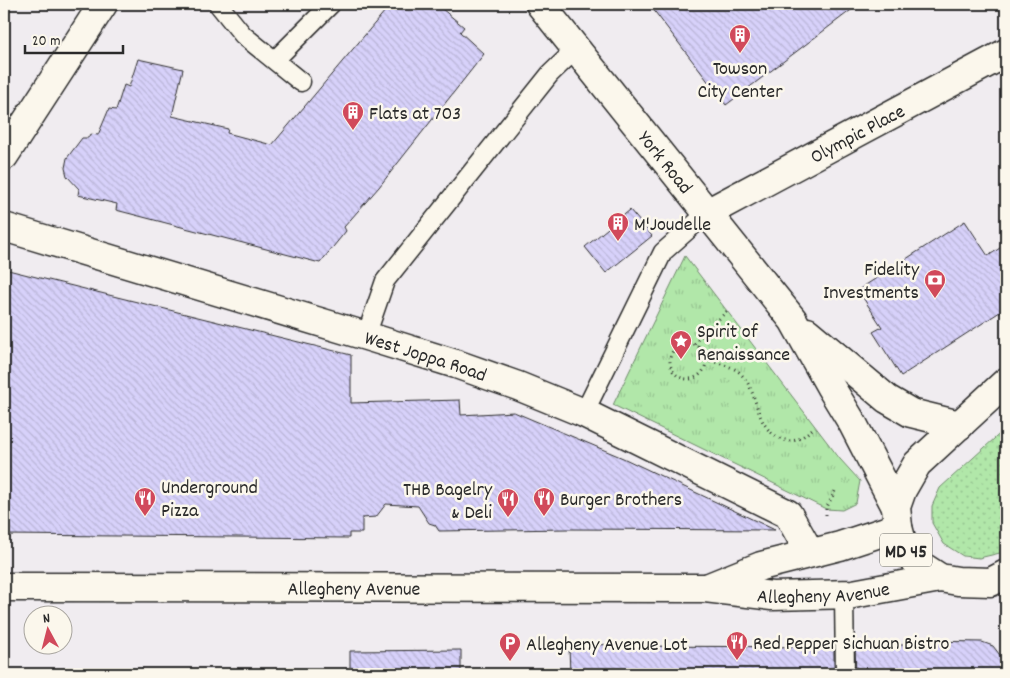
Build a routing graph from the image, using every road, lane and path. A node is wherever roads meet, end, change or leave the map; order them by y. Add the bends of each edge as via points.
1 (103, 4) edge
2 (218, 4) edge
3 (331, 4) edge
4 (540, 4) edge
5 (576, 49) junction
6 (1006, 52) edge
7 (274, 60) junction
8 (301, 82) dead end
9 (4, 156) edge
10 (707, 213) junction
11 (4, 227) edge
12 (727, 311) dead end
13 (793, 320) junction
14 (366, 336) junction
15 (696, 345) junction
16 (706, 359) junction
17 (1006, 382) edge
18 (584, 413) junction
19 (960, 425) junction
20 (816, 427) dead end
21 (835, 491) dead end
22 (897, 517) junction
23 (826, 524) dead end
24 (810, 553) junction
25 (940, 578) junction
26 (1001, 584) edge
27 (4, 587) edge
28 (705, 588) junction
29 (844, 594) junction
30 (846, 674) edge

1 - 9 street
2 - 7 lane via 243,35
3 - 7 lane
4 - 5 street, York Road / MD 45
5 - 10 street, York Road / MD 45
5 - 14 lane via 550,74 385,280
6 - 10 street, Olympic Place
7 - 8 lane
10 - 13 street, York Road / MD 45
10 - 18 lane via 663,252
11 - 14 street, West Joppa Road
12 - 15 path
13 - 19 street, York Road / MD 45 via 887,399 911,413
13 - 22 street, York Road / MD 45 via 853,424
14 - 18 street, West Joppa Road via 456,364
15 - 16 path
15 - 16 path via 688,342 672,352 670,362 675,374 685,379 697,377 703,371
16 - 20 path via 741,373 750,387 762,422 773,434 786,441 797,440
17 - 19 street, MD 45
18 - 24 street, West Joppa Road via 788,514
19 - 22 street, MD 45 via 917,464 902,490
21 - 23 path via 826,509
22 - 24 street, Allegheny Avenue via 840,546
22 - 25 street, MD 45 via 908,554
24 - 28 street, Allegheny Avenue via 762,566
25 - 26 street
25 - 29 street, Allegheny Avenue
27 - 28 street, Allegheny Avenue
28 - 29 street, Allegheny Avenue via 772,596
29 - 30 lane

